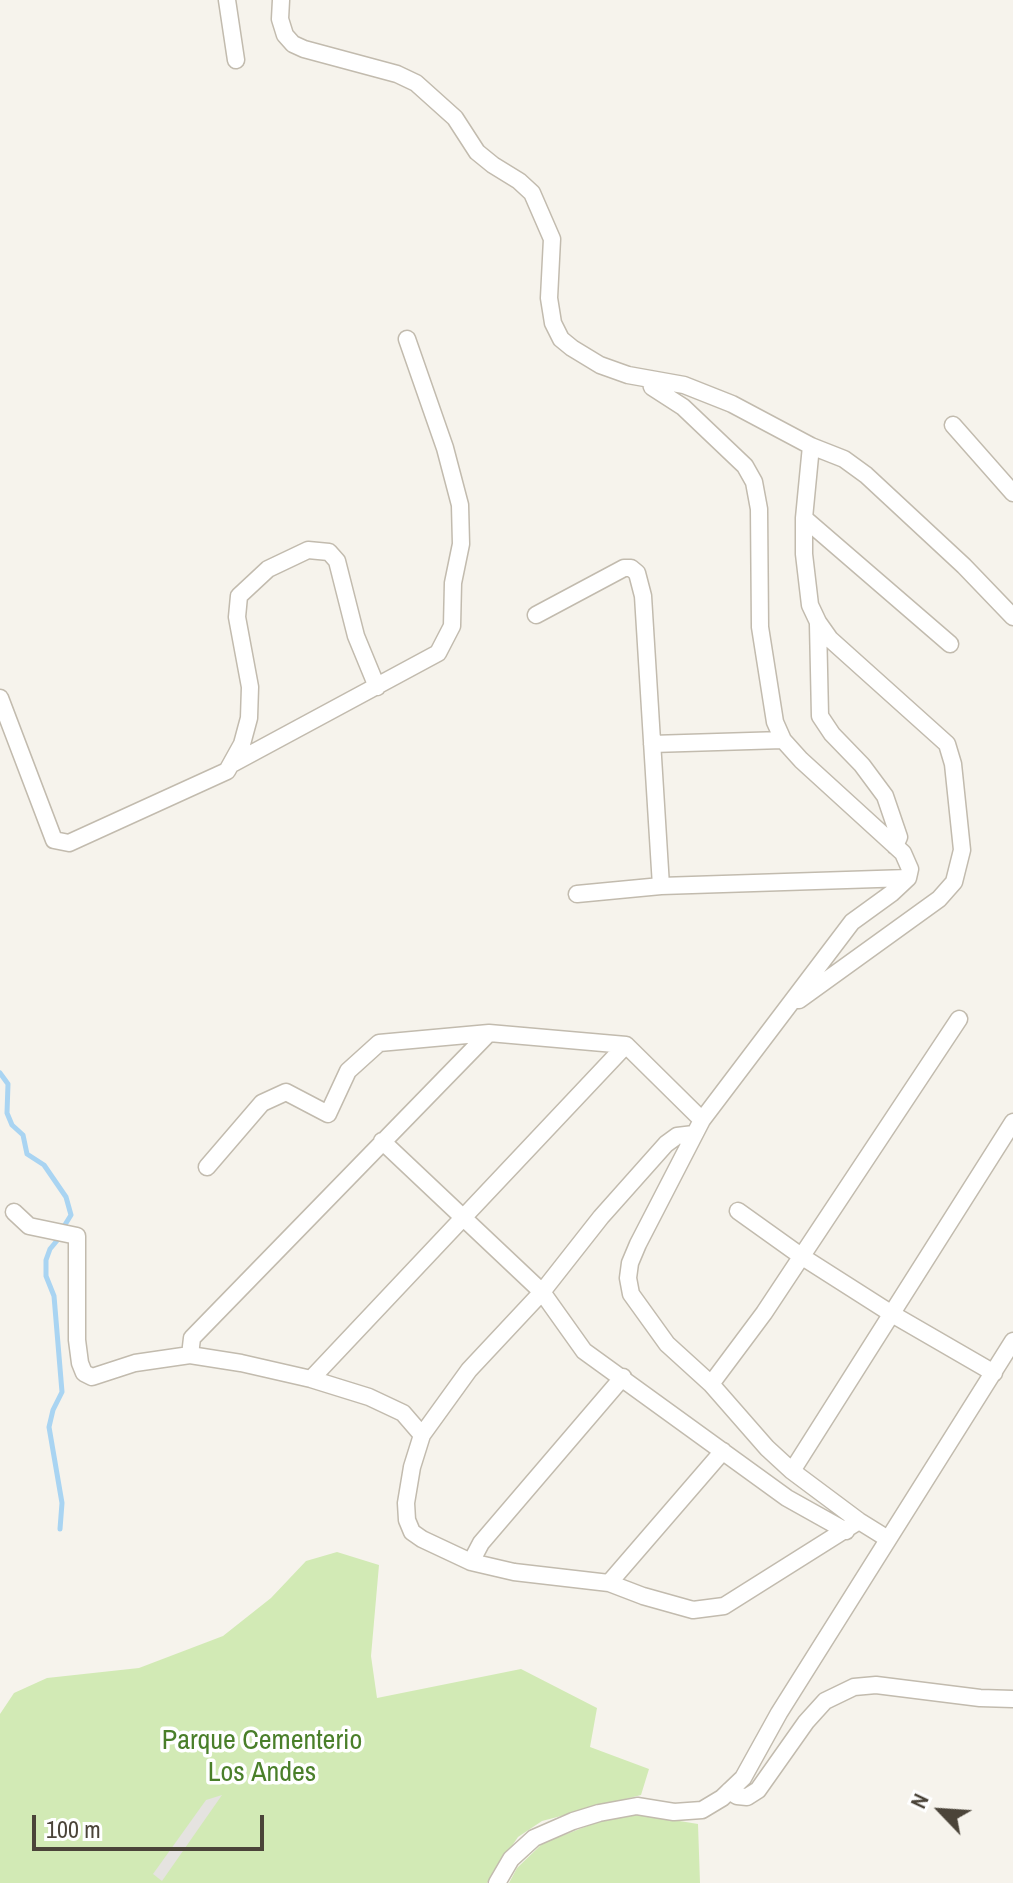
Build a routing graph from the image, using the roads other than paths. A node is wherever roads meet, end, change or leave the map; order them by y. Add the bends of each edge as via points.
1 (227, 0) edge
2 (281, 0) edge
3 (236, 60) dead end
4 (407, 339) dead end
5 (650, 379) junction
6 (953, 425) dead end
7 (811, 446) junction
8 (1013, 493) edge
9 (804, 518) junction
10 (536, 615) dead end
11 (1013, 617) edge
12 (818, 622) junction
13 (950, 644) dead end
14 (377, 687) junction
15 (0, 698) edge
16 (783, 740) junction
17 (652, 744) junction
18 (230, 765) junction
19 (895, 846) junction
20 (908, 878) junction
21 (661, 886) junction
22 (577, 894) dead end
23 (781, 1013) junction
24 (959, 1019) dead end
25 (489, 1033) junction
26 (626, 1045) junction
27 (1012, 1126) edge
28 (698, 1127) junction
29 (382, 1141) junction
30 (207, 1167) dead end
31 (738, 1211) dead end
32 (14, 1212) dead end
33 (463, 1215) junction
34 (801, 1256) junction
35 (542, 1292) junction
36 (892, 1314) junction
37 (1013, 1341) edge
38 (190, 1355) junction
39 (994, 1373) junction
40 (623, 1377) junction
41 (311, 1379) junction
42 (711, 1384) junction
43 (422, 1435) junction
44 (723, 1451) junction
45 (792, 1471) junction
46 (852, 1526) junction
47 (888, 1539) junction
48 (471, 1562) junction
49 (609, 1583) junction
50 (1013, 1699) edge
51 (729, 1791) junction
52 (497, 1883) edge

1 - 3 street
2 - 5 street via 280,19 293,44 416,83 455,118 477,152 532,193 552,239 549,298 561,339 600,365
4 - 14 street via 445,448 460,505 461,544 452,626 438,653
5 - 7 street via 684,385 732,404
5 - 16 street via 652,387 683,407 745,466 754,482 760,627 775,722
6 - 8 street
7 - 9 street
7 - 11 street via 866,475
9 - 12 street via 810,605
9 - 13 street
10 - 17 street via 624,568 637,573
12 - 19 street via 820,716 885,796 899,837
12 - 23 street via 830,639 947,744 962,850 954,882 939,899
14 - 18 street
14 - 18 street via 356,636 337,561 329,552 308,550 268,569 239,596 249,718
15 - 18 street via 54,840 62,843 100,831
16 - 17 street
16 - 19 street
17 - 21 street
19 - 20 street via 910,869
20 - 21 street
20 - 23 street via 852,922
21 - 22 street
23 - 28 street
24 - 34 street
25 - 26 street
25 - 29 street
25 - 30 street via 379,1043 348,1071 328,1114 286,1092 262,1103
26 - 28 street
26 - 33 street
27 - 36 street
28 - 35 street via 666,1144
28 - 42 street via 647,1224 628,1278 631,1294 667,1344
29 - 33 street
29 - 38 street via 192,1338
31 - 34 street
32 - 38 street via 29,1226 77,1236 77,1340 84,1373 97,1377 135,1363
33 - 35 street
33 - 41 street
34 - 36 street
34 - 42 street
35 - 40 street via 584,1351
35 - 43 street via 469,1370
36 - 39 street
36 - 45 street
37 - 39 street
38 - 41 street
39 - 47 street
40 - 44 street
40 - 48 street via 481,1543
41 - 43 street via 403,1413
42 - 45 street
43 - 48 street via 412,1467 407,1520 422,1539
44 - 46 street via 787,1498
44 - 49 street
45 - 46 street
46 - 47 street
46 - 49 street via 724,1606 693,1610
47 - 51 street via 743,1778
48 - 49 street
50 - 51 street via 854,1687 825,1701 758,1790 747,1797
51 - 52 street via 702,1810 637,1806 573,1821 534,1838 511,1859

